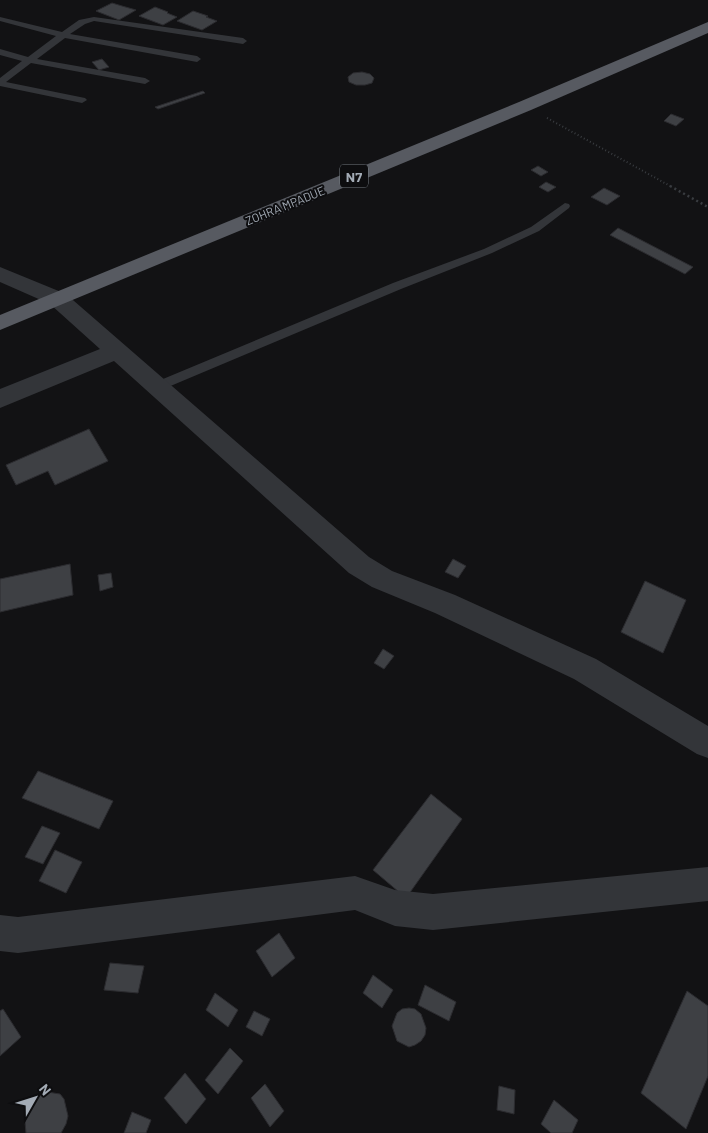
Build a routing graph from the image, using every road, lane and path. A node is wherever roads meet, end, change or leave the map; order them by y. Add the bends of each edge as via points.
1 (3, 19) dead end
2 (708, 28) edge
3 (62, 35) junction
4 (243, 41) dead end
5 (0, 52) edge
6 (197, 59) dead end
7 (28, 60) junction
8 (0, 82) edge
9 (145, 82) dead end
10 (82, 100) dead end
11 (525, 106) junction
12 (565, 206) dead end
13 (708, 207) edge
14 (0, 274) edge
15 (58, 299) junction
16 (0, 323) edge
17 (116, 350) junction
18 (156, 387) junction
19 (0, 399) edge
20 (708, 743) edge
21 (708, 884) edge
22 (0, 933) edge

1 - 3 lane
2 - 11 highway, ZOHRA MPADUE / N7
3 - 4 lane via 82,22 94,19
3 - 6 lane
3 - 7 lane
5 - 7 lane
7 - 8 lane
7 - 9 lane
8 - 10 lane
11 - 13 path
11 - 15 highway, ZOHRA MPADUE / N7
12 - 18 lane via 535,229 488,251
14 - 15 street
15 - 16 highway, ZOHRA MPADUE / N7
15 - 17 street
17 - 18 street
17 - 19 street
18 - 20 street via 342,551 382,580 445,604 584,669
21 - 22 street via 433,912 395,908 355,893 18,935

